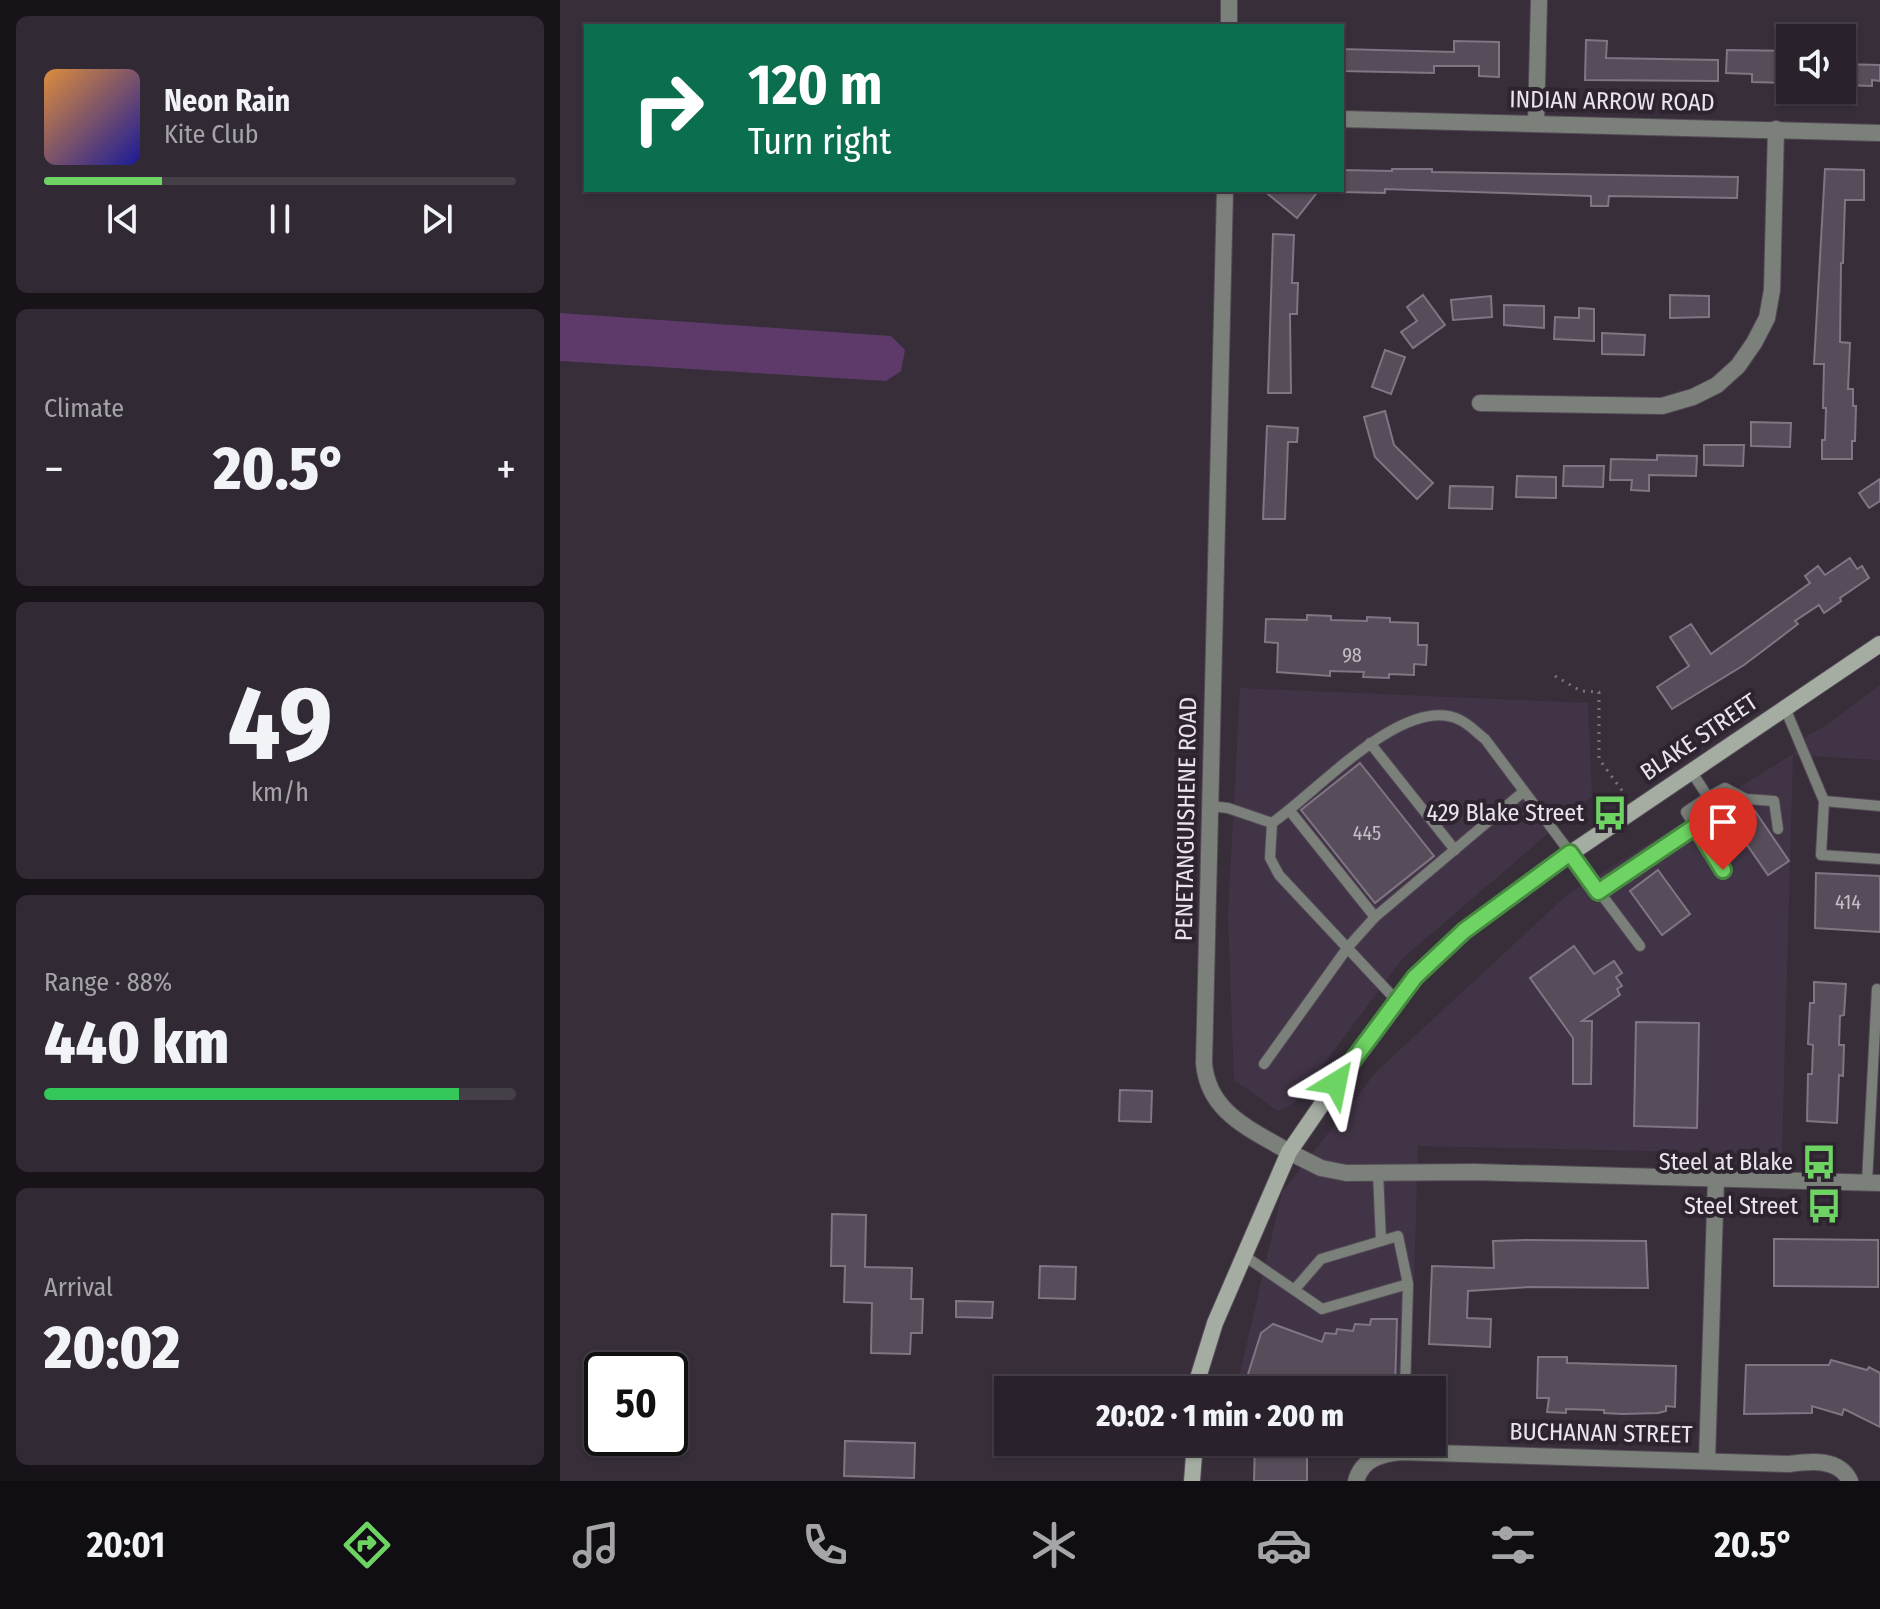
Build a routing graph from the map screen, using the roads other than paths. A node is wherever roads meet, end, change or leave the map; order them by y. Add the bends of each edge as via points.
1 (1229, 0) edge
2 (1539, 0) edge
3 (1229, 24) edge
4 (1344, 119) edge
5 (1536, 123) junction
6 (1776, 129) junction
7 (1880, 133) edge
8 (1225, 192) edge
9 (1480, 403) dead end
10 (1880, 644) edge
11 (1785, 708) junction
12 (1370, 743) junction
13 (1691, 771) junction
14 (1523, 792) junction
15 (1708, 797) junction
16 (1824, 801) junction
17 (1210, 806) junction
18 (1880, 806) edge
19 (1290, 811) junction
20 (1272, 823) junction
21 (1696, 826) junction
22 (1778, 829) dead end
23 (1455, 850) junction
24 (1570, 853) junction
25 (1880, 859) edge
26 (1723, 870) dead end
27 (1598, 892) junction
28 (1375, 917) junction
29 (1640, 946) dead end
30 (1348, 947) junction
31 (1877, 989) dead end
32 (1397, 1001) junction
33 (1264, 1064) dead end
34 (1289, 1152) junction
35 (1378, 1173) junction
36 (1716, 1178) junction
37 (1873, 1182) edge
38 (1381, 1241) junction
39 (1243, 1255) junction
40 (1408, 1284) junction
41 (1295, 1289) junction
42 (1199, 1376) edge
43 (1405, 1376) edge
44 (1194, 1456) edge
45 (1707, 1460) junction
46 (1192, 1481) edge
47 (1356, 1481) edge
48 (1850, 1481) edge

1 - 3 street
2 - 5 street
4 - 5 street, INDIAN ARROW ROAD
5 - 6 street, INDIAN ARROW ROAD
6 - 7 street, INDIAN ARROW ROAD
6 - 9 street via 1772,290 1767,318 1738,366 1717,385 1662,406
8 - 17 street, PENETANGUISHENE ROAD
10 - 11 main road, BLAKE STREET
11 - 13 main road, BLAKE STREET
11 - 16 lane
12 - 14 lane via 1426,715 1459,719 1485,739
12 - 19 lane
12 - 23 lane
13 - 15 lane
13 - 24 main road, BLAKE STREET
14 - 23 lane
14 - 24 lane
15 - 21 lane via 1686,812
15 - 22 lane via 1725,788 1746,799 1774,801
16 - 18 lane
16 - 25 lane via 1821,855
17 - 20 lane
17 - 34 street, PENETANGUISHENE ROAD via 1206,1079 1228,1115
19 - 20 lane
19 - 28 lane
20 - 30 lane via 1270,858 1279,875
21 - 26 lane
21 - 27 lane
23 - 28 lane
24 - 27 lane
24 - 32 main road, BLAKE STREET via 1464,931
27 - 29 lane
28 - 30 lane
30 - 32 lane
30 - 33 lane
31 - 37 lane
32 - 34 main road, BLAKE STREET
34 - 35 street via 1333,1172
34 - 39 main road
35 - 36 street
35 - 38 lane
36 - 37 street
36 - 45 street
38 - 40 lane via 1398,1236
38 - 41 lane via 1321,1259
39 - 41 lane
39 - 42 main road
40 - 41 lane via 1322,1309
40 - 43 lane
44 - 46 main road
45 - 47 street, BUCHANAN STREET via 1401,1452 1368,1461
45 - 48 street, BUCHANAN STREET via 1834,1464

